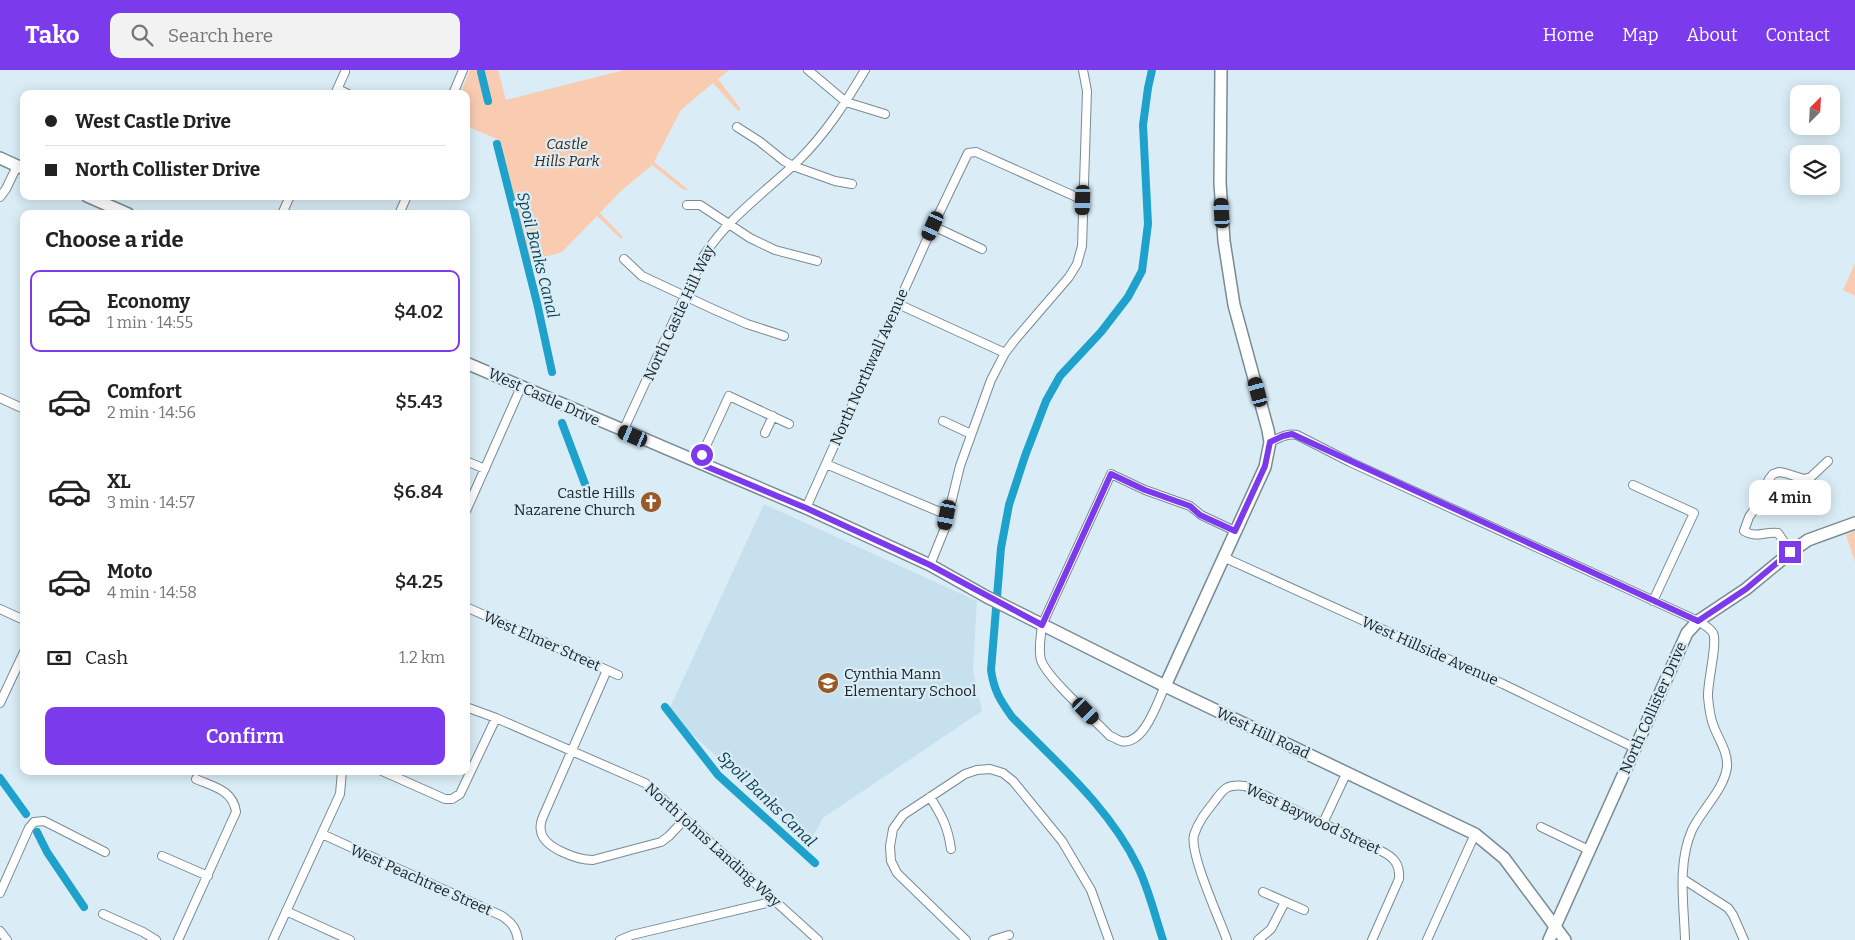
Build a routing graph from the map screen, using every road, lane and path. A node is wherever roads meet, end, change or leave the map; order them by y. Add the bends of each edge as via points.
1 (463, 70) edge
2 (808, 70) edge
3 (865, 70) edge
4 (1084, 70) edge
5 (1221, 70) edge
6 (345, 72) dead end
7 (336, 90) edge
8 (455, 90) edge
9 (846, 102) junction
10 (885, 114) dead end
11 (737, 127) dead end
12 (0, 158) edge
13 (792, 166) junction
14 (20, 167) edge
15 (852, 184) dead end
16 (0, 197) edge
17 (94, 200) edge
18 (1083, 200) junction
19 (687, 206) dead end
20 (112, 210) edge
21 (728, 223) junction
22 (933, 226) junction
23 (982, 249) dead end
24 (624, 259) dead end
25 (817, 261) dead end
26 (686, 295) junction
27 (898, 304) junction
28 (784, 336) dead end
29 (1005, 353) junction
30 (470, 365) edge
31 (522, 387) junction
32 (0, 398) edge
33 (20, 407) edge
34 (773, 416) junction
35 (943, 421) dead end
36 (789, 424) dead end
37 (623, 431) junction
38 (765, 433) dead end
39 (971, 434) junction
40 (1270, 442) junction
41 (1828, 461) dead end
42 (470, 463) edge
43 (698, 463) junction
44 (826, 464) junction
45 (485, 469) junction
46 (1632, 485) dead end
47 (470, 502) edge
48 (806, 508) junction
49 (947, 515) junction
50 (1855, 523) edge
51 (1235, 531) junction
52 (1790, 552) junction
53 (1223, 557) junction
54 (930, 565) junction
55 (1653, 601) junction
56 (0, 609) edge
57 (470, 609) edge
58 (20, 618) edge
59 (1698, 621) junction
60 (1042, 625) junction
61 (20, 659) edge
62 (607, 670) junction
63 (618, 675) dead end
64 (1165, 686) junction
65 (3, 688) edge
66 (0, 703) edge
67 (470, 708) edge
68 (496, 718) junction
69 (1635, 748) junction
70 (572, 750) junction
71 (1347, 772) junction
72 (470, 773) edge
73 (343, 775) edge
74 (391, 775) edge
75 (469, 775) edge
76 (196, 779) dead end
77 (930, 797) junction
78 (685, 819) junction
79 (1322, 823) junction
80 (1541, 827) dead end
81 (322, 834) junction
82 (1475, 834) junction
83 (951, 848) dead end
84 (1589, 850) junction
85 (105, 852) dead end
86 (162, 856) dead end
87 (208, 876) junction
88 (1683, 879) junction
89 (1262, 892) dead end
90 (0, 893) edge
91 (775, 901) junction
92 (1285, 902) junction
93 (1304, 910) dead end
94 (286, 911) junction
95 (104, 914) dead end
96 (1555, 927) junction
97 (0, 931) edge
98 (143, 932) junction
99 (1009, 935) dead end
100 (7, 940) edge
101 (139, 940) edge
102 (156, 940) edge
103 (178, 940) edge
104 (273, 940) edge
105 (350, 940) edge
106 (518, 940) edge
107 (620, 940) edge
108 (818, 940) edge
109 (966, 940) edge
110 (993, 940) edge
111 (1109, 940) edge
112 (1227, 940) edge
113 (1258, 940) edge
114 (1372, 940) edge
115 (1427, 940) edge
116 (1549, 940) edge
117 (1565, 940) edge
118 (1685, 940) edge
119 (1744, 940) edge

1 - 8 street
2 - 9 street
3 - 9 street, North Castle Hill Way
4 - 18 street via 1088,91
5 - 40 street via 1220,182 1224,241 1234,305
6 - 7 street
9 - 10 street
9 - 13 street, North Castle Hill Way via 818,140
11 - 13 street
12 - 14 street
13 - 15 street
13 - 21 street, North Castle Hill Way
14 - 16 street
17 - 20 street
18 - 22 street, North Northwall Avenue via 976,152 968,153
18 - 29 street via 1082,246 1077,264 1070,277
19 - 21 street via 700,205
21 - 25 street via 775,250
21 - 26 street, North Castle Hill Way via 703,257
22 - 23 street
22 - 27 street, North Northwall Avenue
24 - 26 street via 642,276
26 - 28 street via 731,317
26 - 37 street, North Castle Hill Way
27 - 29 street
27 - 44 street, North Northwall Avenue
29 - 39 street
30 - 31 street, West Castle Drive
31 - 37 street, West Castle Drive
31 - 45 street
32 - 33 street
34 - 36 street
34 - 38 street
34 - 43 street via 728,396
35 - 39 street
37 - 43 street, West Castle Drive
39 - 49 street
40 - 51 street via 1265,466
40 - 55 street via 1283,436 1297,435
41 - 52 street via 1811,477 1804,479 1779,472 1773,474 1746,525 1744,531 1751,535 1778,534
42 - 45 street
43 - 48 street, West Castle Drive
44 - 48 street, North Northwall Avenue
44 - 49 street
45 - 47 street
46 - 55 street via 1694,513
48 - 54 street, West Castle Drive
49 - 54 street
50 - 52 street, North Collister Drive via 1808,540
51 - 53 street
51 - 60 street via 1200,515 1190,506 1111,474
52 - 59 street, North Collister Drive via 1746,589
53 - 64 street
53 - 69 street, West Hillside Avenue via 1503,684
54 - 60 street, West Castle Drive
55 - 59 street
56 - 58 street
57 - 62 street, West Elmer Street
59 - 69 street, North Collister Drive via 1687,633
59 - 88 street via 1713,633 1715,642 1708,705 1727,766 1724,779 1692,831 1686,849
60 - 64 street, West Castle Drive
60 - 64 street via 1039,646 1041,660 1048,673 1110,736 1122,741 1135,739 1145,729
61 - 65 street
62 - 63 street, West Elmer Street
62 - 70 street
64 - 71 street, West Hill Road
65 - 66 street
67 - 68 street, North Johns Landing Way
68 - 70 street, North Johns Landing Way
68 - 72 street
69 - 84 street, North Collister Drive
70 - 78 street, North Johns Landing Way via 645,782
70 - 78 street via 542,819 540,831 546,842 582,860 593,860 661,842
71 - 79 street
71 - 82 street, West Hill Road
73 - 81 street via 340,794
74 - 75 street via 445,799 452,799 460,794
76 - 87 street via 230,796 236,812
77 - 83 street via 945,822
77 - 109 street via 903,815 893,829 891,861 897,873
77 - 111 street via 965,774 977,770 990,769 1013,781 1062,841 1091,890
78 - 91 street, North Johns Landing Way
79 - 112 street, West Baywood Street via 1245,786 1234,785 1224,789 1201,820 1194,837 1195,853
79 - 114 street, West Baywood Street via 1391,856 1397,862 1399,879
80 - 84 street
81 - 94 street
81 - 106 street, West Peachtree Street via 502,916 512,922
82 - 96 street, West Hill Road via 1504,858
82 - 115 street
84 - 96 street, North Collister Drive
85 - 90 street via 44,821 34,822
86 - 87 street
87 - 103 street
88 - 118 street
88 - 119 street via 1728,908
89 - 92 street
91 - 107 street
91 - 108 street, North Johns Landing Way
92 - 93 street
92 - 113 street via 1271,929
94 - 104 street
94 - 105 street
95 - 98 street
96 - 116 street, North Collister Drive
96 - 117 street, West Hill Road
97 - 100 street
98 - 101 street
98 - 102 street
99 - 110 street

